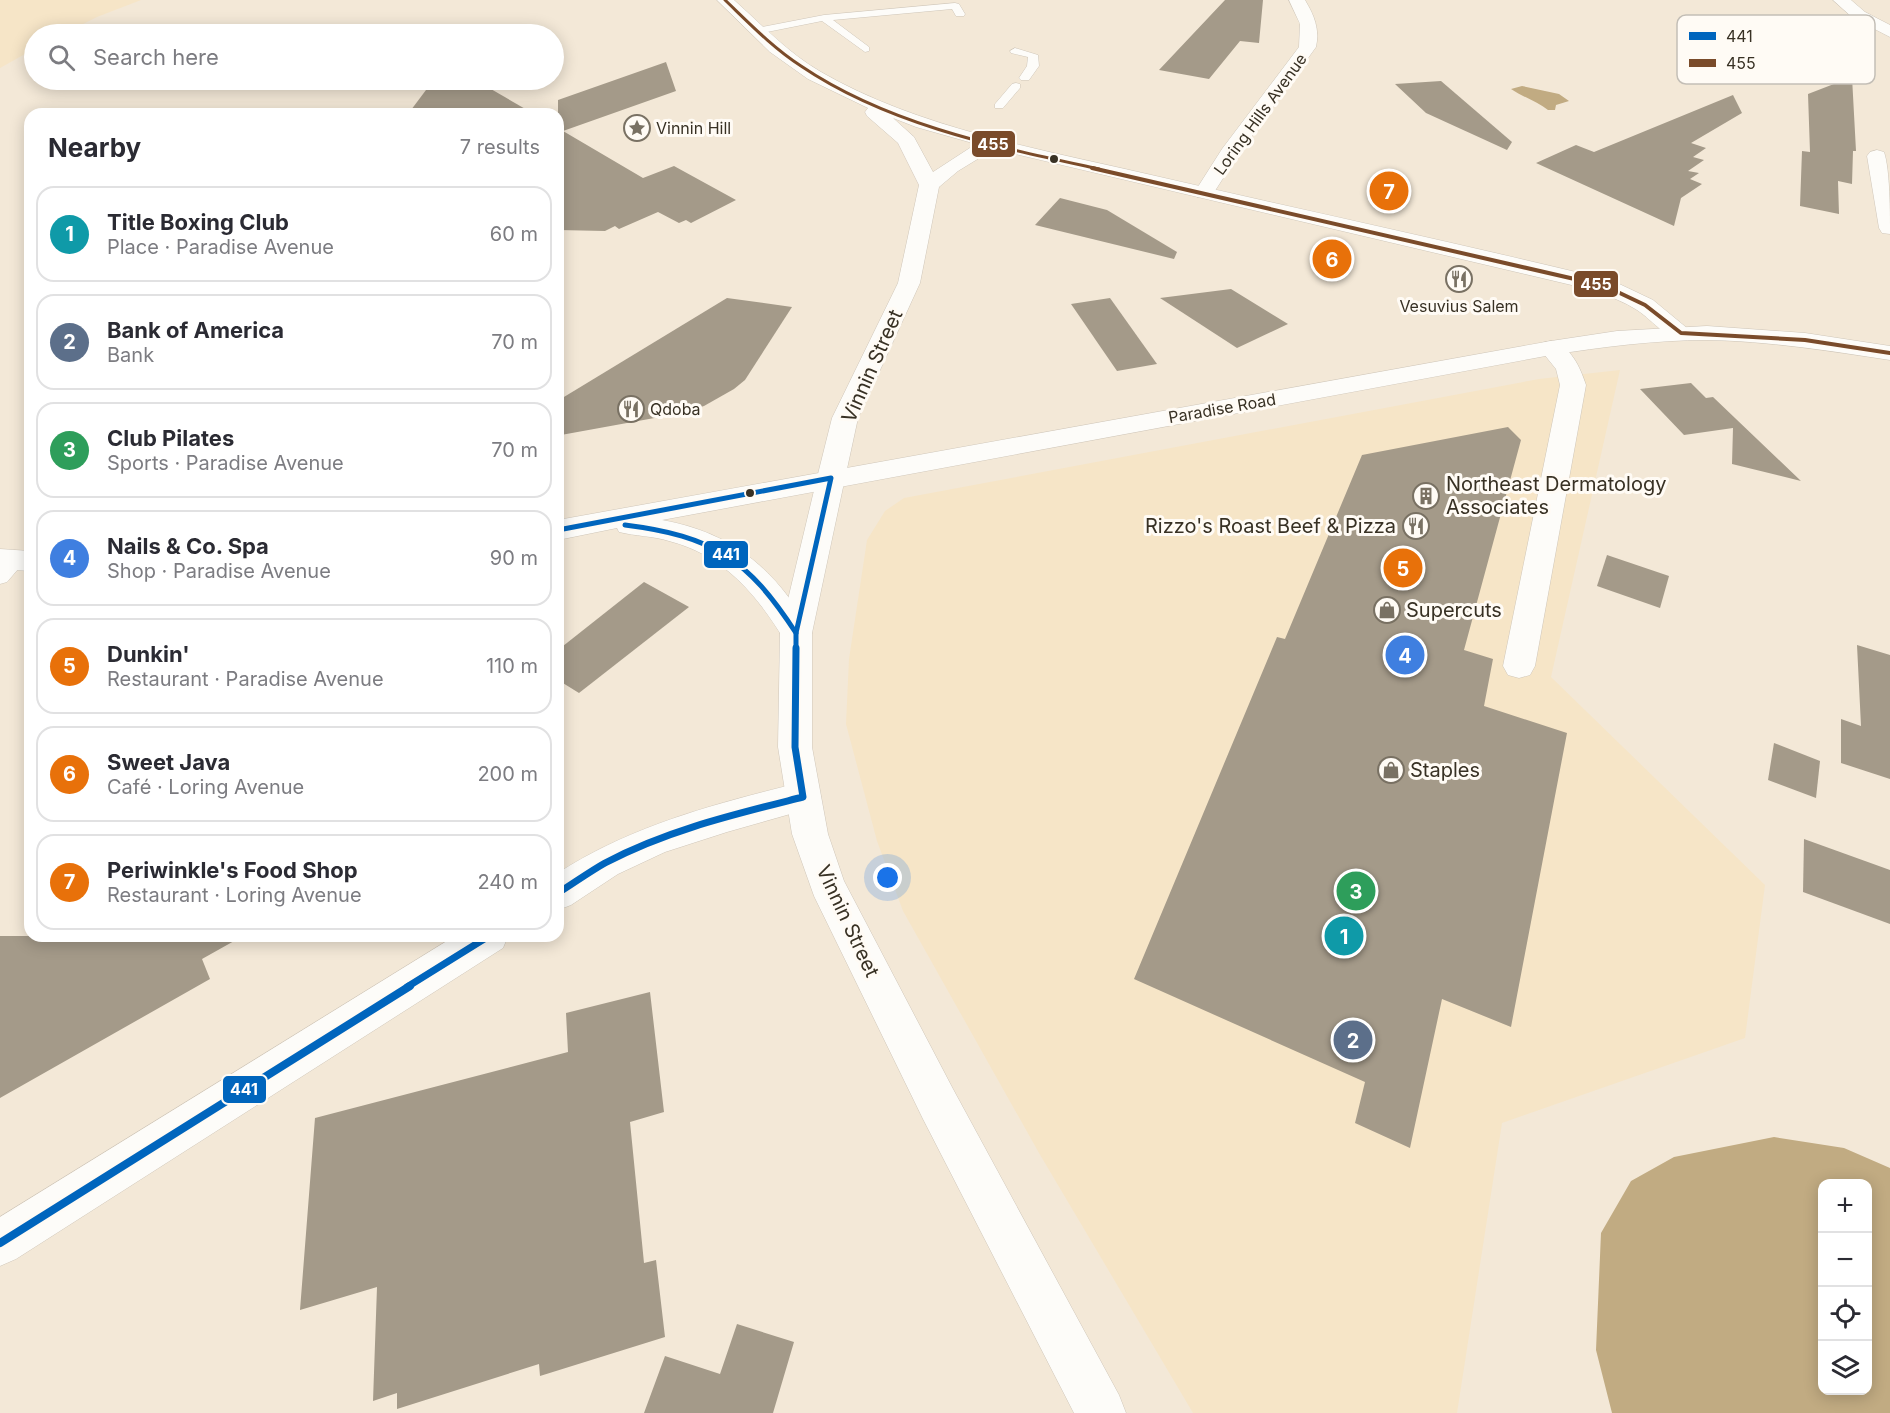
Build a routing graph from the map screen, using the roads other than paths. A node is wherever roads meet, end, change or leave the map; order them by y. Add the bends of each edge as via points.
1 (725, 0) edge
2 (1297, 0) edge
3 (1841, 0) edge
4 (960, 14) dead end
5 (856, 15) junction
6 (1859, 15) edge
7 (824, 18) junction
8 (876, 23) dead end
9 (1875, 24) edge
10 (757, 31) junction
11 (1890, 32) edge
12 (865, 49) dead end
13 (1015, 51) dead end
14 (837, 87) junction
15 (999, 106) dead end
16 (990, 143) junction
17 (1877, 156) dead end
18 (929, 185) junction
19 (1204, 193) junction
20 (1890, 228) edge
21 (1681, 333) junction
22 (1551, 348) junction
23 (1890, 353) edge
24 (831, 478) junction
25 (566, 528) edge
26 (796, 633) junction
27 (1519, 666) dead end
28 (803, 797) junction
29 (564, 889) edge
30 (479, 942) edge
31 (0, 1243) edge
32 (1101, 1413) edge

1 - 10 main road
2 - 19 main road, Loring Hills Avenue via 1311,28 1306,54 1229,153
3 - 6 main road
4 - 5 lane via 955,6
5 - 7 lane
5 - 8 lane
7 - 10 lane
7 - 12 lane
9 - 11 main road
10 - 14 main road via 794,62
13 - 15 lane via 1033,55 1033,66
14 - 16 main road via 923,123
14 - 18 main road via 896,129 915,154
16 - 18 main road
16 - 19 main road
17 - 20 main road
18 - 24 main road, Vinnin Street via 909,283 845,418
19 - 21 main road via 1605,286 1645,305
21 - 22 main road, Paradise Road
21 - 23 main road, Paradise Road via 1805,339
22 - 24 main road, Paradise Road
22 - 27 main road via 1568,367 1573,385
24 - 25 main road, Paradise Road
24 - 26 main road, Vinnin Street
25 - 26 main road via 653,526 686,534 726,553 750,572 771,594
26 - 28 main road, Vinnin Street via 795,747
28 - 29 main road via 662,837 605,863
28 - 32 main road, Vinnin Street via 810,834 827,884
30 - 31 main road

